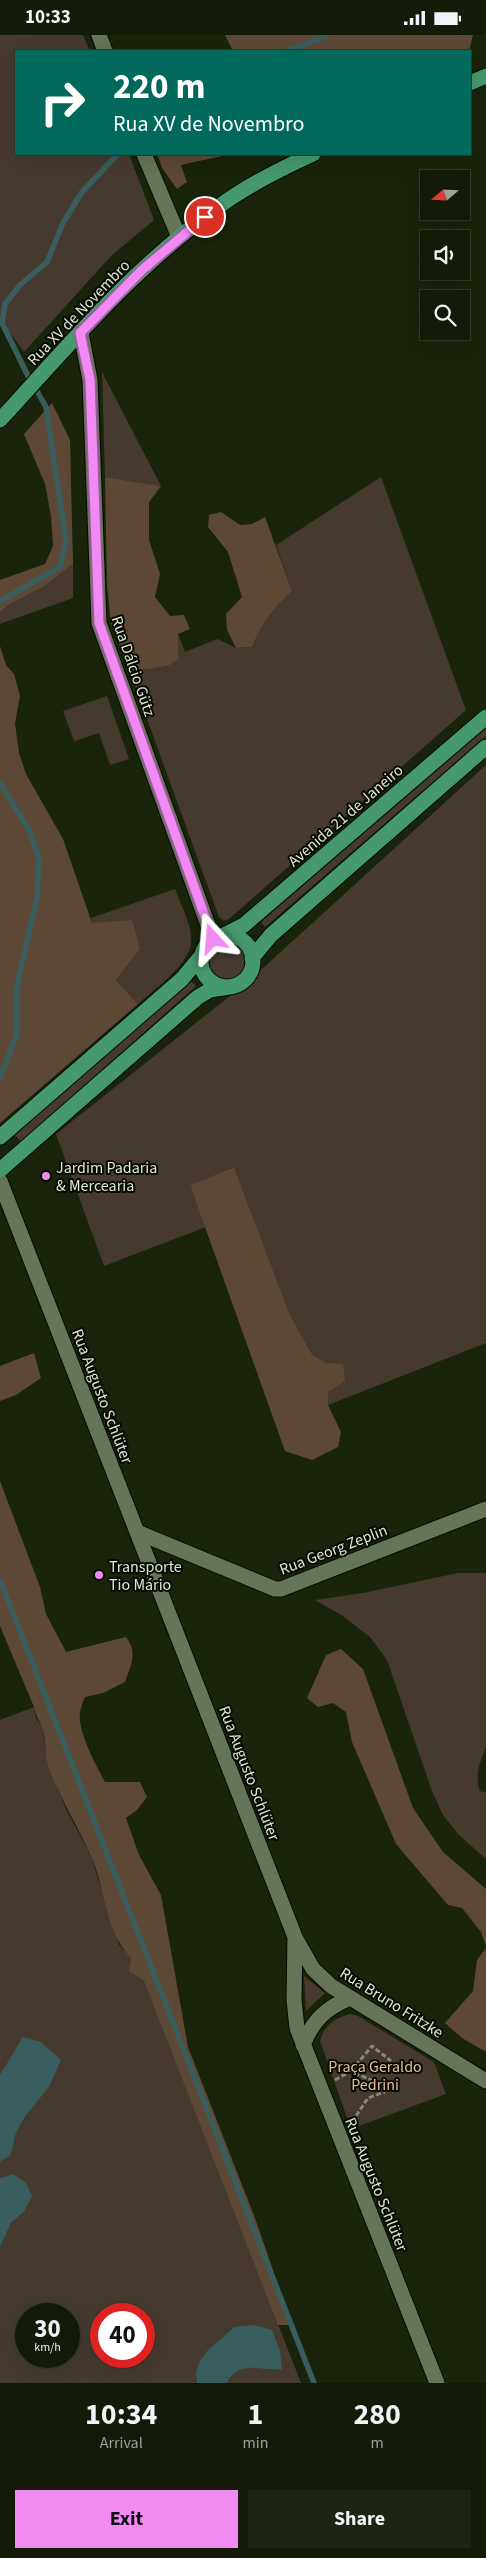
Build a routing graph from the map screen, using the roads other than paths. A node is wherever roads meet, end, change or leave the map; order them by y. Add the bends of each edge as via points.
1 (99, 35) edge
2 (105, 50) edge
3 (486, 76) edge
4 (471, 83) edge
5 (144, 155) edge
6 (311, 155) edge
7 (179, 237) junction
8 (80, 333) junction
9 (0, 420) edge
10 (486, 717) edge
11 (486, 747) edge
12 (218, 937) junction
13 (202, 955) junction
14 (252, 958) junction
15 (229, 987) junction
16 (0, 1137) edge
17 (0, 1170) edge
18 (0, 1181) edge
19 (486, 1509) edge
20 (137, 1532) junction
21 (295, 1937) junction
22 (350, 1997) junction
23 (303, 2045) junction
24 (486, 2081) edge
25 (437, 2383) edge

1 - 2 street
3 - 4 main road
5 - 7 street
6 - 7 main road, Rua XV de Novembro via 249,187
7 - 8 main road, Rua XV de Novembro
8 - 9 main road, Rua XV de Novembro
8 - 12 street, Rua Dálcio Gütz via 90,380 99,623
10 - 12 main road, Avenida 21 de Janeiro via 244,925
11 - 14 main road via 271,935
12 - 13 main road via 204,948
12 - 14 main road via 240,938 246,943
13 - 15 main road via 201,963 207,977 214,983
13 - 16 main road via 182,979
14 - 15 main road via 252,966 244,980
15 - 17 main road via 210,990 198,997
18 - 20 street, Rua Augusto Schlüter
19 - 20 street, Rua Georg Zeplin via 281,1589
20 - 21 street, Rua Augusto Schlüter
21 - 22 street, Rua Bruno Fritzke via 304,1957 322,1980
21 - 23 street, Rua Augusto Schlüter via 294,2000 297,2028
22 - 23 street via 315,2020
22 - 24 street, Rua Bruno Fritzke
23 - 25 street, Rua Augusto Schlüter

